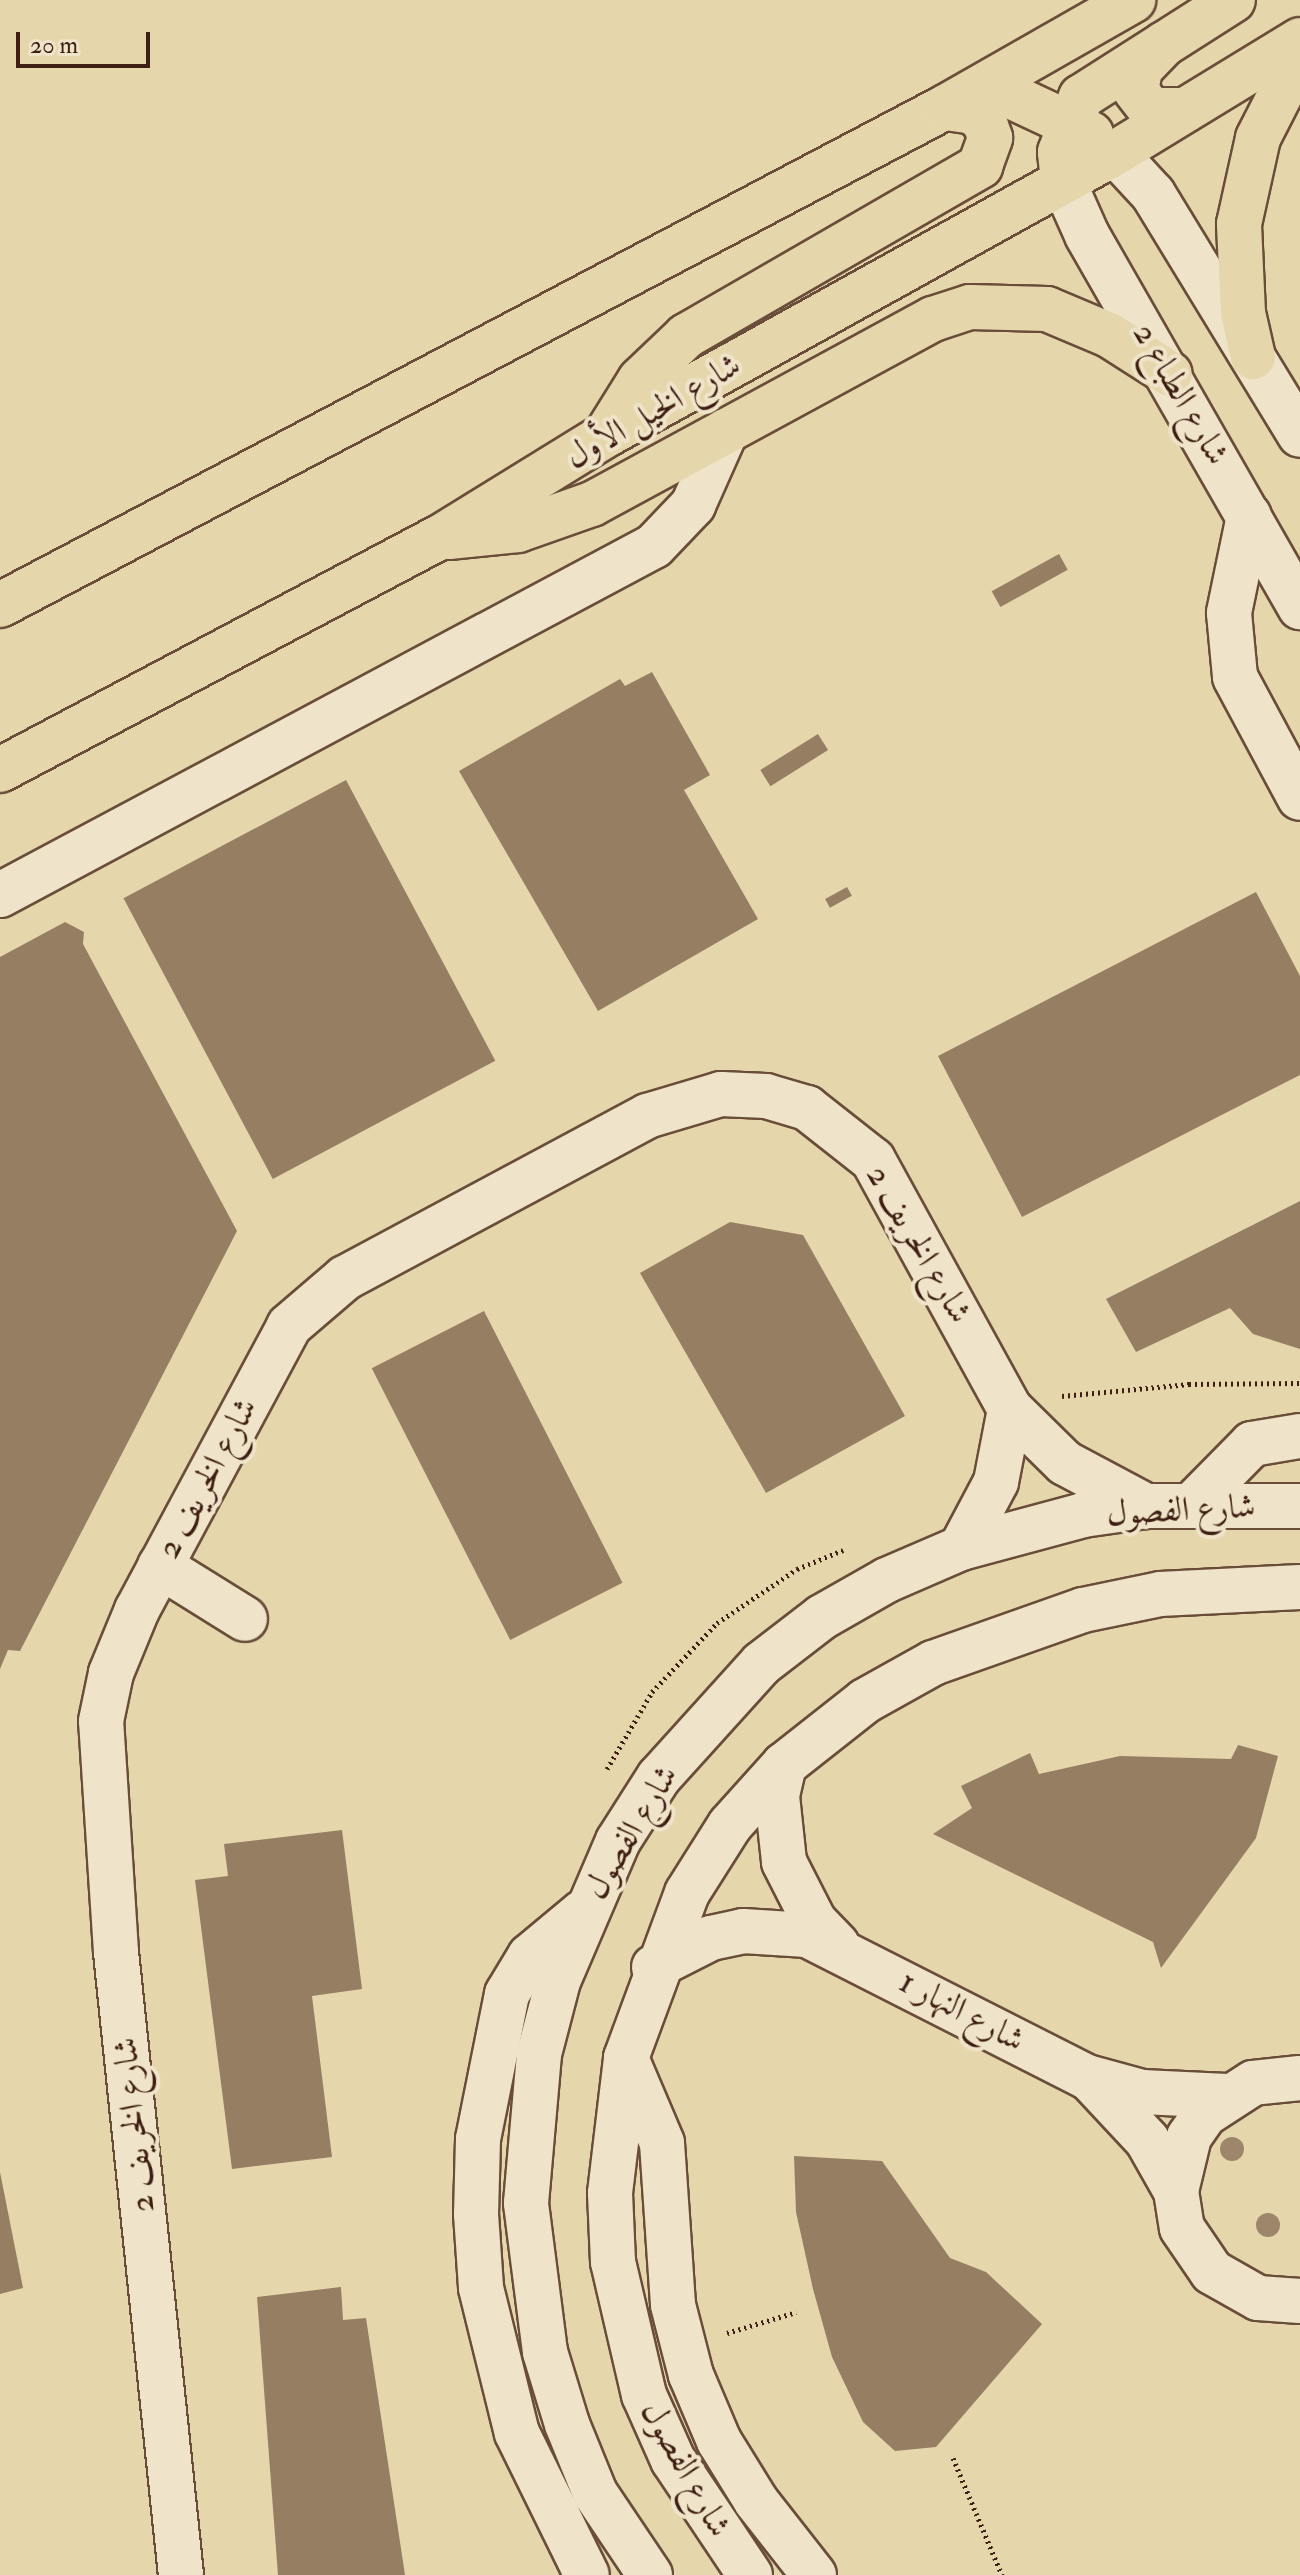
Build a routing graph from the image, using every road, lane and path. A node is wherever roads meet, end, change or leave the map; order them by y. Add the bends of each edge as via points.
1 (1133, 0) edge
2 (1233, 0) edge
3 (1172, 37) junction
4 (1300, 40) edge
5 (1300, 56) edge
6 (987, 85) junction
7 (944, 108) junction
8 (1185, 110) junction
9 (1067, 121) junction
10 (1115, 153) junction
11 (1063, 181) junction
12 (1253, 357) junction
13 (1170, 374) junction
14 (726, 431) junction
15 (606, 435) junction
16 (1300, 435) edge
17 (1249, 516) junction
18 (439, 538) junction
19 (9, 595) edge
20 (1300, 607) edge
21 (0, 770) edge
22 (1300, 798) edge
23 (0, 895) edge
24 (1010, 1409) junction
25 (1300, 1436) edge
26 (1193, 1504) junction
27 (1146, 1506) junction
28 (1300, 1506) edge
29 (961, 1548) junction
30 (160, 1566) junction
31 (1300, 1587) edge
32 (245, 1619) dead end
33 (784, 1765) junction
34 (585, 1910) junction
35 (837, 1945) junction
36 (654, 1967) junction
37 (626, 2058) junction
38 (1087, 2077) junction
39 (1300, 2078) edge
40 (1227, 2096) junction
41 (1176, 2191) junction
42 (1300, 2301) edge
43 (796, 2312) dead end
44 (684, 2346) junction
45 (953, 2458) dead end
46 (181, 2575) edge
47 (587, 2575) edge
48 (650, 2575) edge
49 (750, 2575) edge
50 (814, 2575) edge
51 (1002, 2575) edge

1 - 6 main road
2 - 3 main road
3 - 8 main road via 1140,69 1136,91 1151,110
3 - 9 main road via 1101,79
4 - 8 main road, شارع الخيل الأول
5 - 12 main road via 1258,138 1241,209 1238,268
6 - 7 main road
6 - 9 main road
7 - 15 main road via 960,107 985,123 990,138 980,166 686,336 640,380
7 - 19 main road
8 - 10 main road, شارع الخيل الأول
9 - 10 main road
9 - 11 main road via 1060,152
10 - 11 main road, شارع الخيل الأول
10 - 12 street via 1153,194
11 - 13 street, شارع الطباع 2
11 - 15 main road, شارع الخيل الأول
12 - 16 street
13 - 14 main road via 1109,335 1047,309 970,307 933,319
13 - 17 street, شارع الطباع 2
14 - 18 main road via 556,519
14 - 23 street via 693,505 654,546
15 - 18 main road, شارع الخيل الأول
17 - 20 street, شارع الطباع 2
17 - 22 street via 1229,613 1235,677
18 - 21 main road, شارع الخيل الأول
24 - 27 street, شارع الخريف 2 via 1065,1463
24 - 29 street via 996,1482
24 - 30 street, شارع الخريف 2 via 873,1160 807,1108 766,1096 721,1094 647,1116 382,1257 318,1298 278,1345
25 - 26 street via 1252,1444
26 - 27 street, شارع الفصول
26 - 28 street, شارع الفصول
27 - 29 street, شارع الفصول via 1022,1529
29 - 34 street, شارع الفصول via 822,1617 761,1664 659,1777
30 - 32 street
30 - 46 street, شارع الخريف 2 via 111,1673 100,1754
31 - 33 street, شارع الفصول via 1160,1594 1006,1633 865,1701
33 - 35 street, شارع النهار 1 via 777,1796 784,1862 814,1921
33 - 36 street, شارع الفصول via 723,1837 687,1893
34 - 47 street via 512,1979 488,2066 476,2214 481,2288 517,2433
34 - 48 street, شارع الفصول via 558,1981 535,2083 526,2203 531,2278 567,2424 595,2493
35 - 36 street, شارع النهار 1 via 807,1935 743,1931 681,1950
35 - 38 street, شارع النهار 1
36 - 37 street, شارع الفصول
37 - 44 street via 662,2143 665,2233
37 - 49 street, شارع الفصول via 610,2193 625,2330 644,2395 673,2460
38 - 40 street, شارع النهار 1 via 1142,2092
38 - 41 street, شارع النهار 1 via 1130,2117
39 - 40 street via 1253,2083
40 - 41 street via 1189,2137
41 - 42 street via 1182,2228 1212,2272 1258,2298
43 - 44 path
44 - 50 street via 719,2441
45 - 51 path

